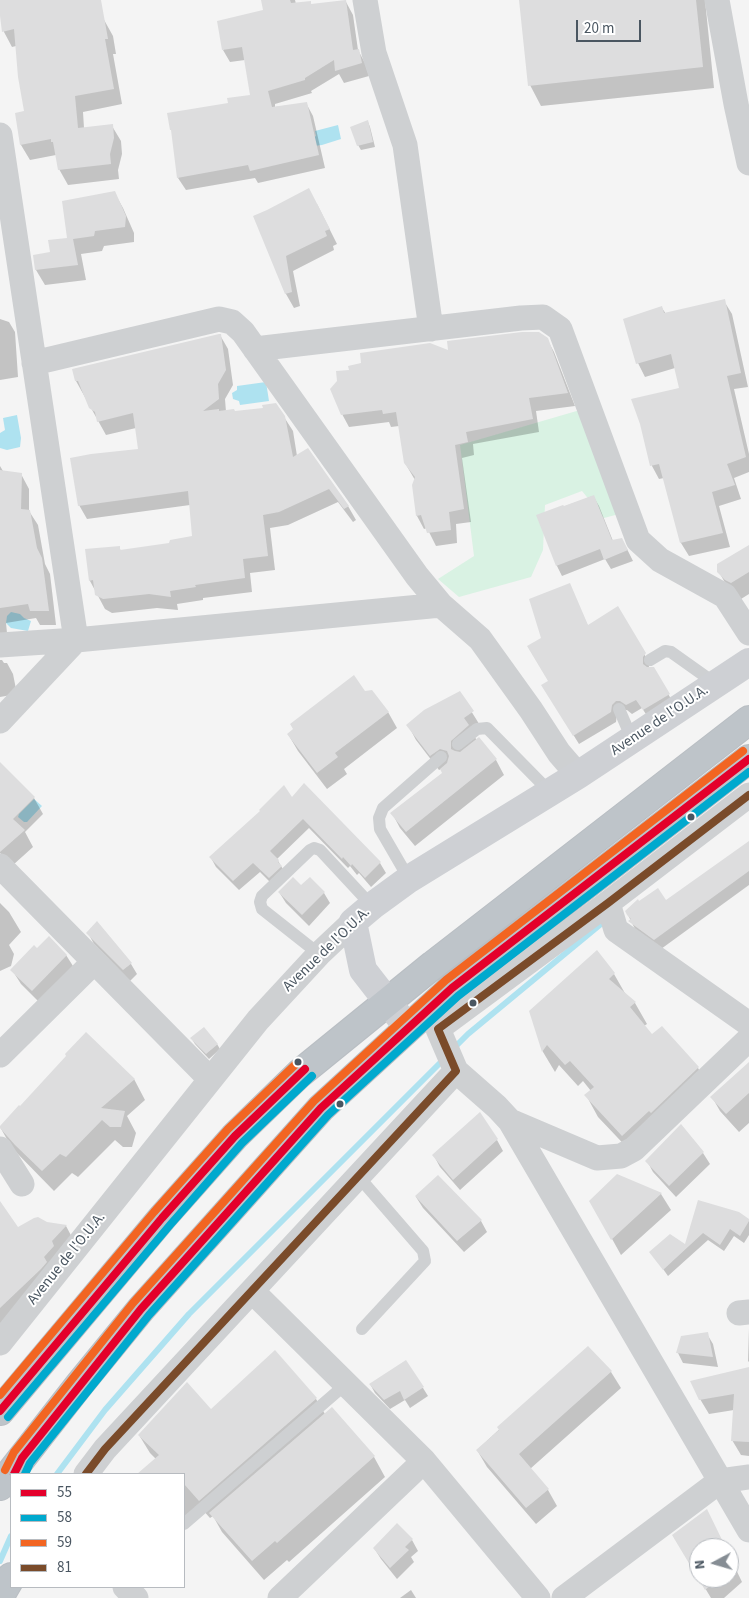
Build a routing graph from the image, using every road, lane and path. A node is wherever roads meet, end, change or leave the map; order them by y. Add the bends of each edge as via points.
1 (365, 0) edge
2 (717, 0) edge
3 (0, 135) edge
4 (749, 163) edge
5 (431, 329) junction
6 (255, 349) junction
7 (34, 363) junction
8 (441, 605) junction
9 (749, 633) edge
10 (76, 640) junction
11 (0, 645) edge
12 (650, 660) dead end
13 (749, 662) edge
14 (716, 684) junction
15 (619, 709) dead end
16 (749, 720) edge
17 (0, 721) edge
18 (632, 739) junction
19 (458, 744) dead end
20 (441, 757) dead end
21 (749, 758) edge
22 (578, 775) junction
23 (550, 792) junction
24 (749, 795) edge
25 (0, 866) edge
26 (409, 879) junction
27 (608, 903) junction
28 (362, 914) junction
29 (319, 954) junction
30 (94, 962) junction
31 (457, 984) junction
32 (388, 1002) junction
33 (749, 1024) edge
34 (408, 1028) junction
35 (438, 1029) junction
36 (749, 1039) edge
37 (0, 1055) edge
38 (456, 1070) junction
39 (210, 1079) junction
40 (510, 1121) junction
41 (0, 1149) edge
42 (358, 1176) junction
43 (22, 1184) dead end
44 (252, 1291) junction
45 (362, 1328) dead end
46 (0, 1343) edge
47 (346, 1384) junction
48 (0, 1411) edge
49 (424, 1461) junction
50 (16, 1470) edge
51 (87, 1473) edge
52 (10, 1476) edge
53 (749, 1477) edge
54 (10, 1481) edge
55 (720, 1481) junction
56 (0, 1486) edge
57 (0, 1500) edge
58 (185, 1523) edge
59 (749, 1530) edge
60 (10, 1579) edge
61 (126, 1588) edge
62 (0, 1596) edge
63 (136, 1598) edge
64 (280, 1598) edge
65 (538, 1598) edge
66 (564, 1598) edge

1 - 5 street via 374,53 405,146
2 - 4 street
3 - 7 street
5 - 6 street
5 - 9 street via 543,317 560,329 638,540 660,560 725,596
6 - 7 street via 232,322 218,319
6 - 8 street
7 - 10 street
8 - 10 street
8 - 22 street via 480,639 559,753
10 - 11 street
10 - 17 street
12 - 14 lane via 665,651 671,652
13 - 14 main road, Avenue de l'O.U.A.
14 - 18 main road, Avenue de l'O.U.A.
15 - 18 lane
16 - 32 highway
18 - 22 main road, Avenue de l'O.U.A.
19 - 23 lane via 477,729 487,728
20 - 26 lane via 383,808 379,818 380,829
21 - 31 highway
22 - 23 main road, Avenue de l'O.U.A.
23 - 26 main road, Avenue de l'O.U.A.
24 - 27 street
25 - 30 street
26 - 28 main road, Avenue de l'O.U.A.
27 - 33 street via 616,930
27 - 35 street
28 - 29 street, Avenue de l'O.U.A.
28 - 29 lane via 320,850 310,850 262,896 260,902 262,909
28 - 32 main road via 362,970
29 - 39 street, Avenue de l'O.U.A. via 258,1020
30 - 37 street
30 - 39 street
31 - 34 highway
31 - 35 street
32 - 34 main road
32 - 48 highway via 299,1074 235,1136
34 - 35 street
34 - 50 highway via 321,1108 141,1309
35 - 38 street
36 - 40 street via 634,1149 621,1156 598,1158
38 - 40 street
38 - 42 street
39 - 46 street, Avenue de l'O.U.A.
40 - 55 street
41 - 43 street
42 - 44 street
42 - 45 lane via 423,1251 425,1261
44 - 47 street
44 - 51 street
47 - 49 street
47 - 58 lane
49 - 64 street
49 - 65 street
52 - 56 highway
53 - 55 street
54 - 57 highway
55 - 59 street
55 - 66 street
60 - 62 highway
61 - 63 street

